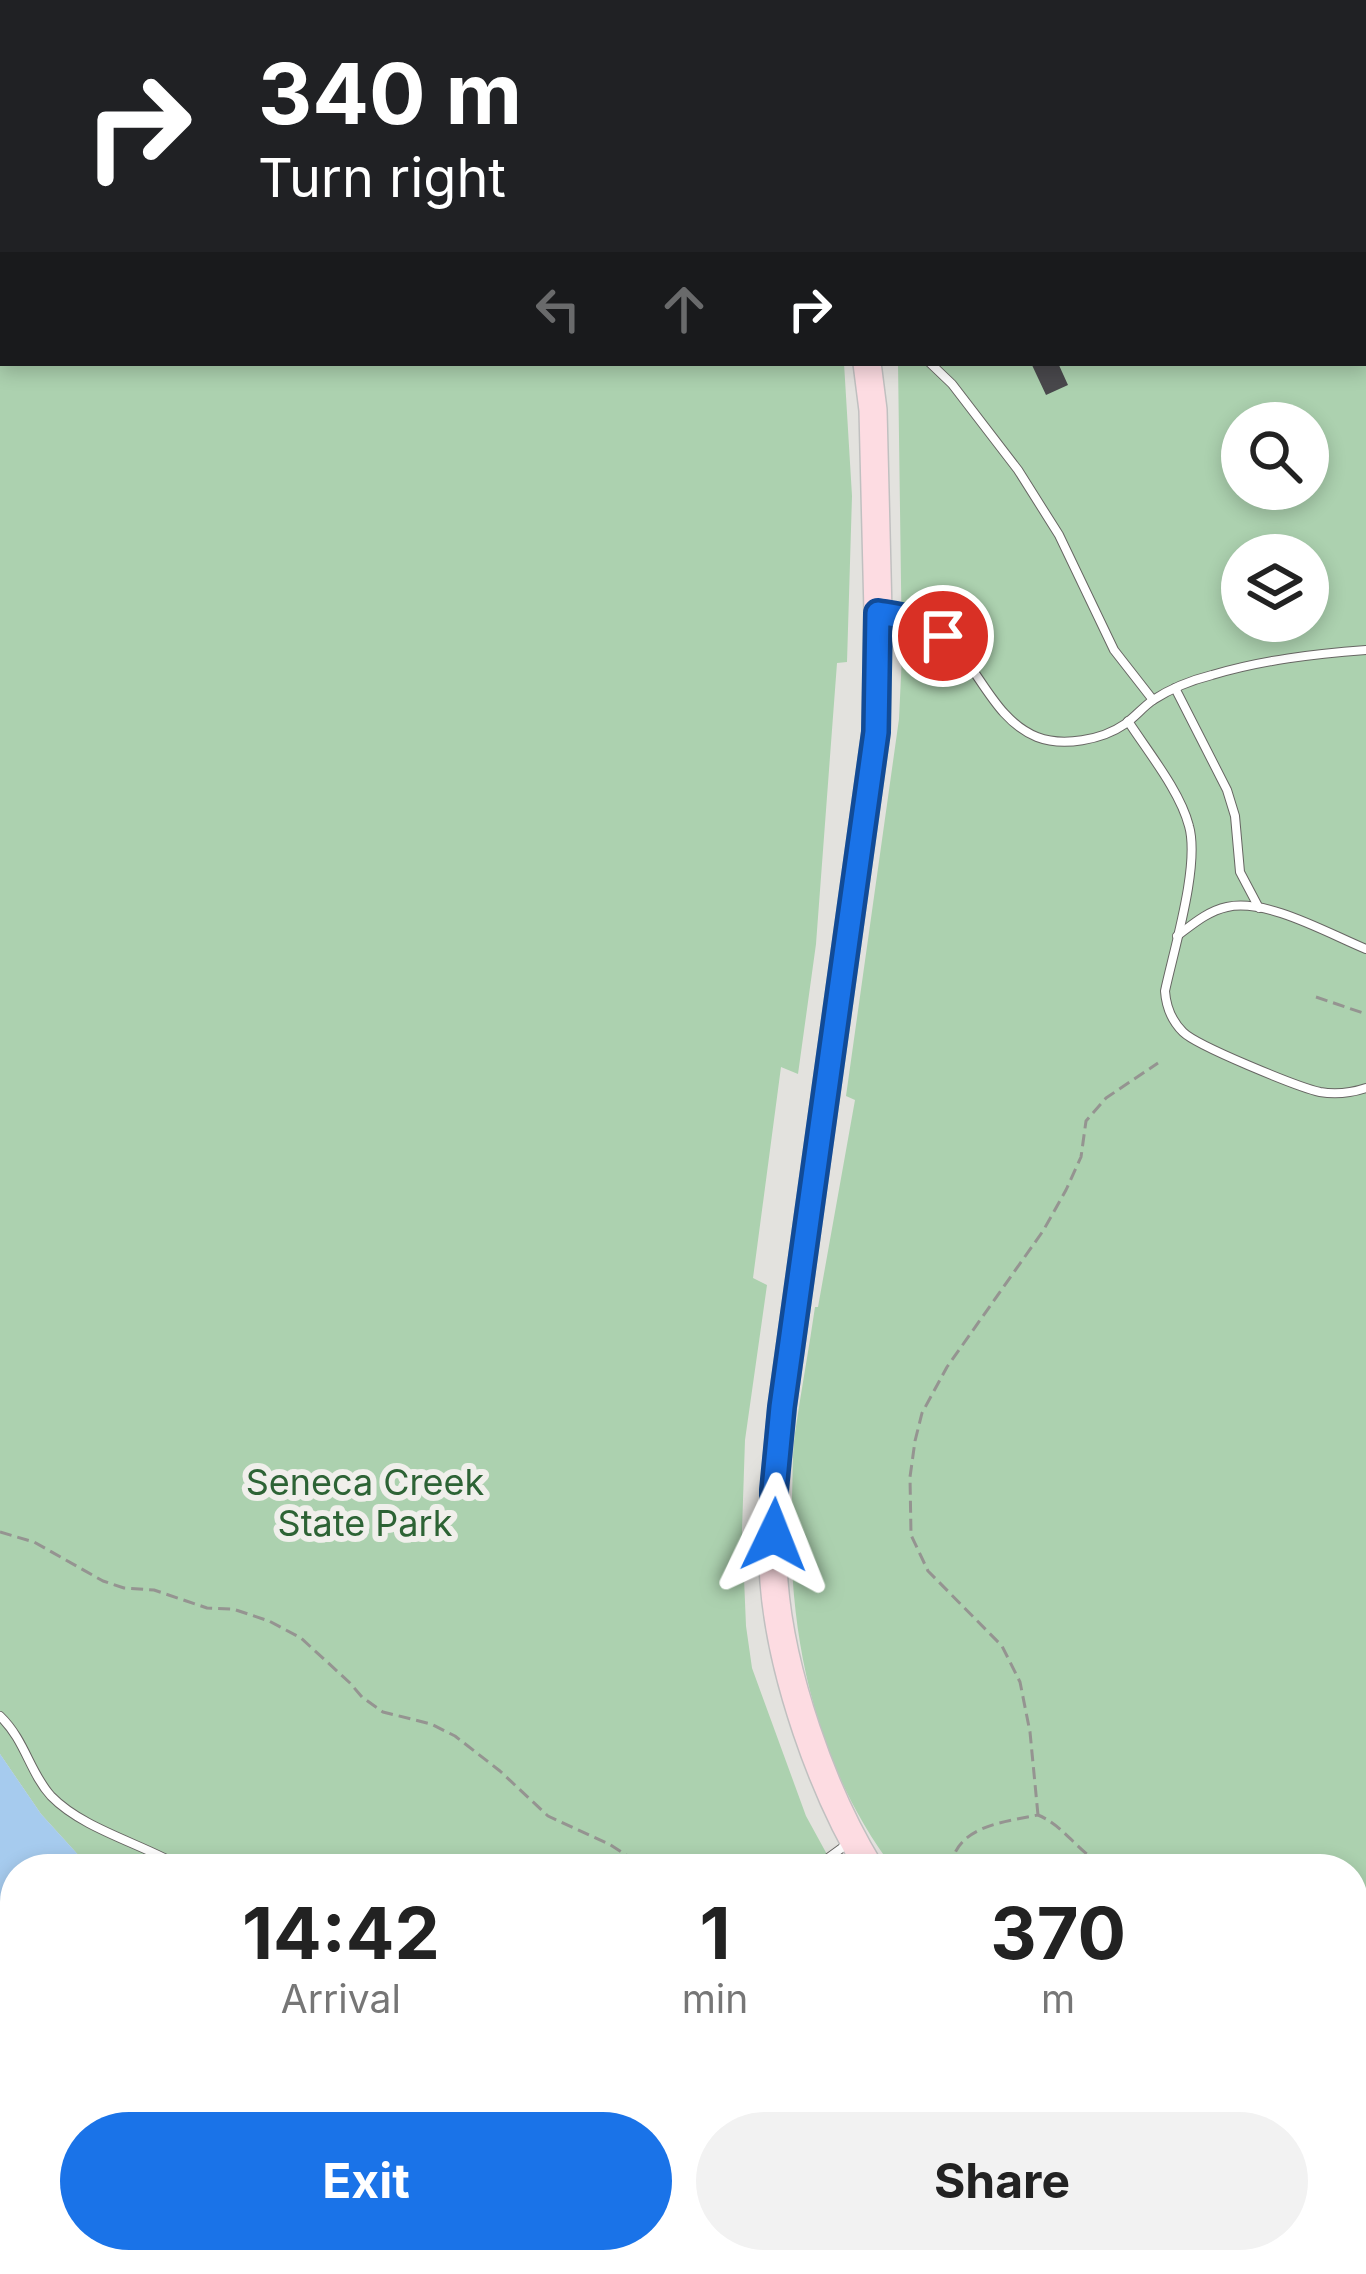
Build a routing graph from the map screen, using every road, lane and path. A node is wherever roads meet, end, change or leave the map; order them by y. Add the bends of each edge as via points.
1 (867, 366) edge
2 (933, 366) edge
3 (878, 613) junction
4 (1366, 650) edge
5 (1175, 688) junction
6 (1154, 700) junction
7 (1128, 721) junction
8 (1259, 908) junction
9 (1176, 937) junction
10 (1366, 949) edge
11 (1316, 997) dead end
12 (1366, 1014) edge
13 (1158, 1064) dead end
14 (1366, 1088) edge
15 (0, 1532) edge
16 (0, 1716) edge
17 (1038, 1815) junction
18 (852, 1840) junction
19 (157, 1854) edge
20 (625, 1854) edge
21 (833, 1854) edge
22 (861, 1854) edge
23 (953, 1854) edge
24 (1088, 1854) edge

1 - 3 main road
2 - 6 lane via 1018,470 1114,650
3 - 7 lane via 931,626 1004,713 1042,740 1105,735
3 - 18 main road via 876,732 774,1490 773,1580 784,1656
4 - 5 lane via 1246,665
5 - 6 lane
5 - 8 lane via 1227,790 1240,872
6 - 7 lane
7 - 9 lane via 1190,828
8 - 9 lane via 1225,907
8 - 10 lane
9 - 14 lane via 1166,1002 1191,1039 1317,1091
11 - 12 path
13 - 17 path via 1086,1121 1066,1190 947,1366 915,1441 911,1535 928,1571 1002,1646 1020,1682
15 - 20 path via 124,1588 269,1621 301,1638 383,1712 455,1736 548,1816
16 - 19 lane via 64,1807
17 - 23 path via 984,1827
17 - 24 path
18 - 21 lane
18 - 22 main road

